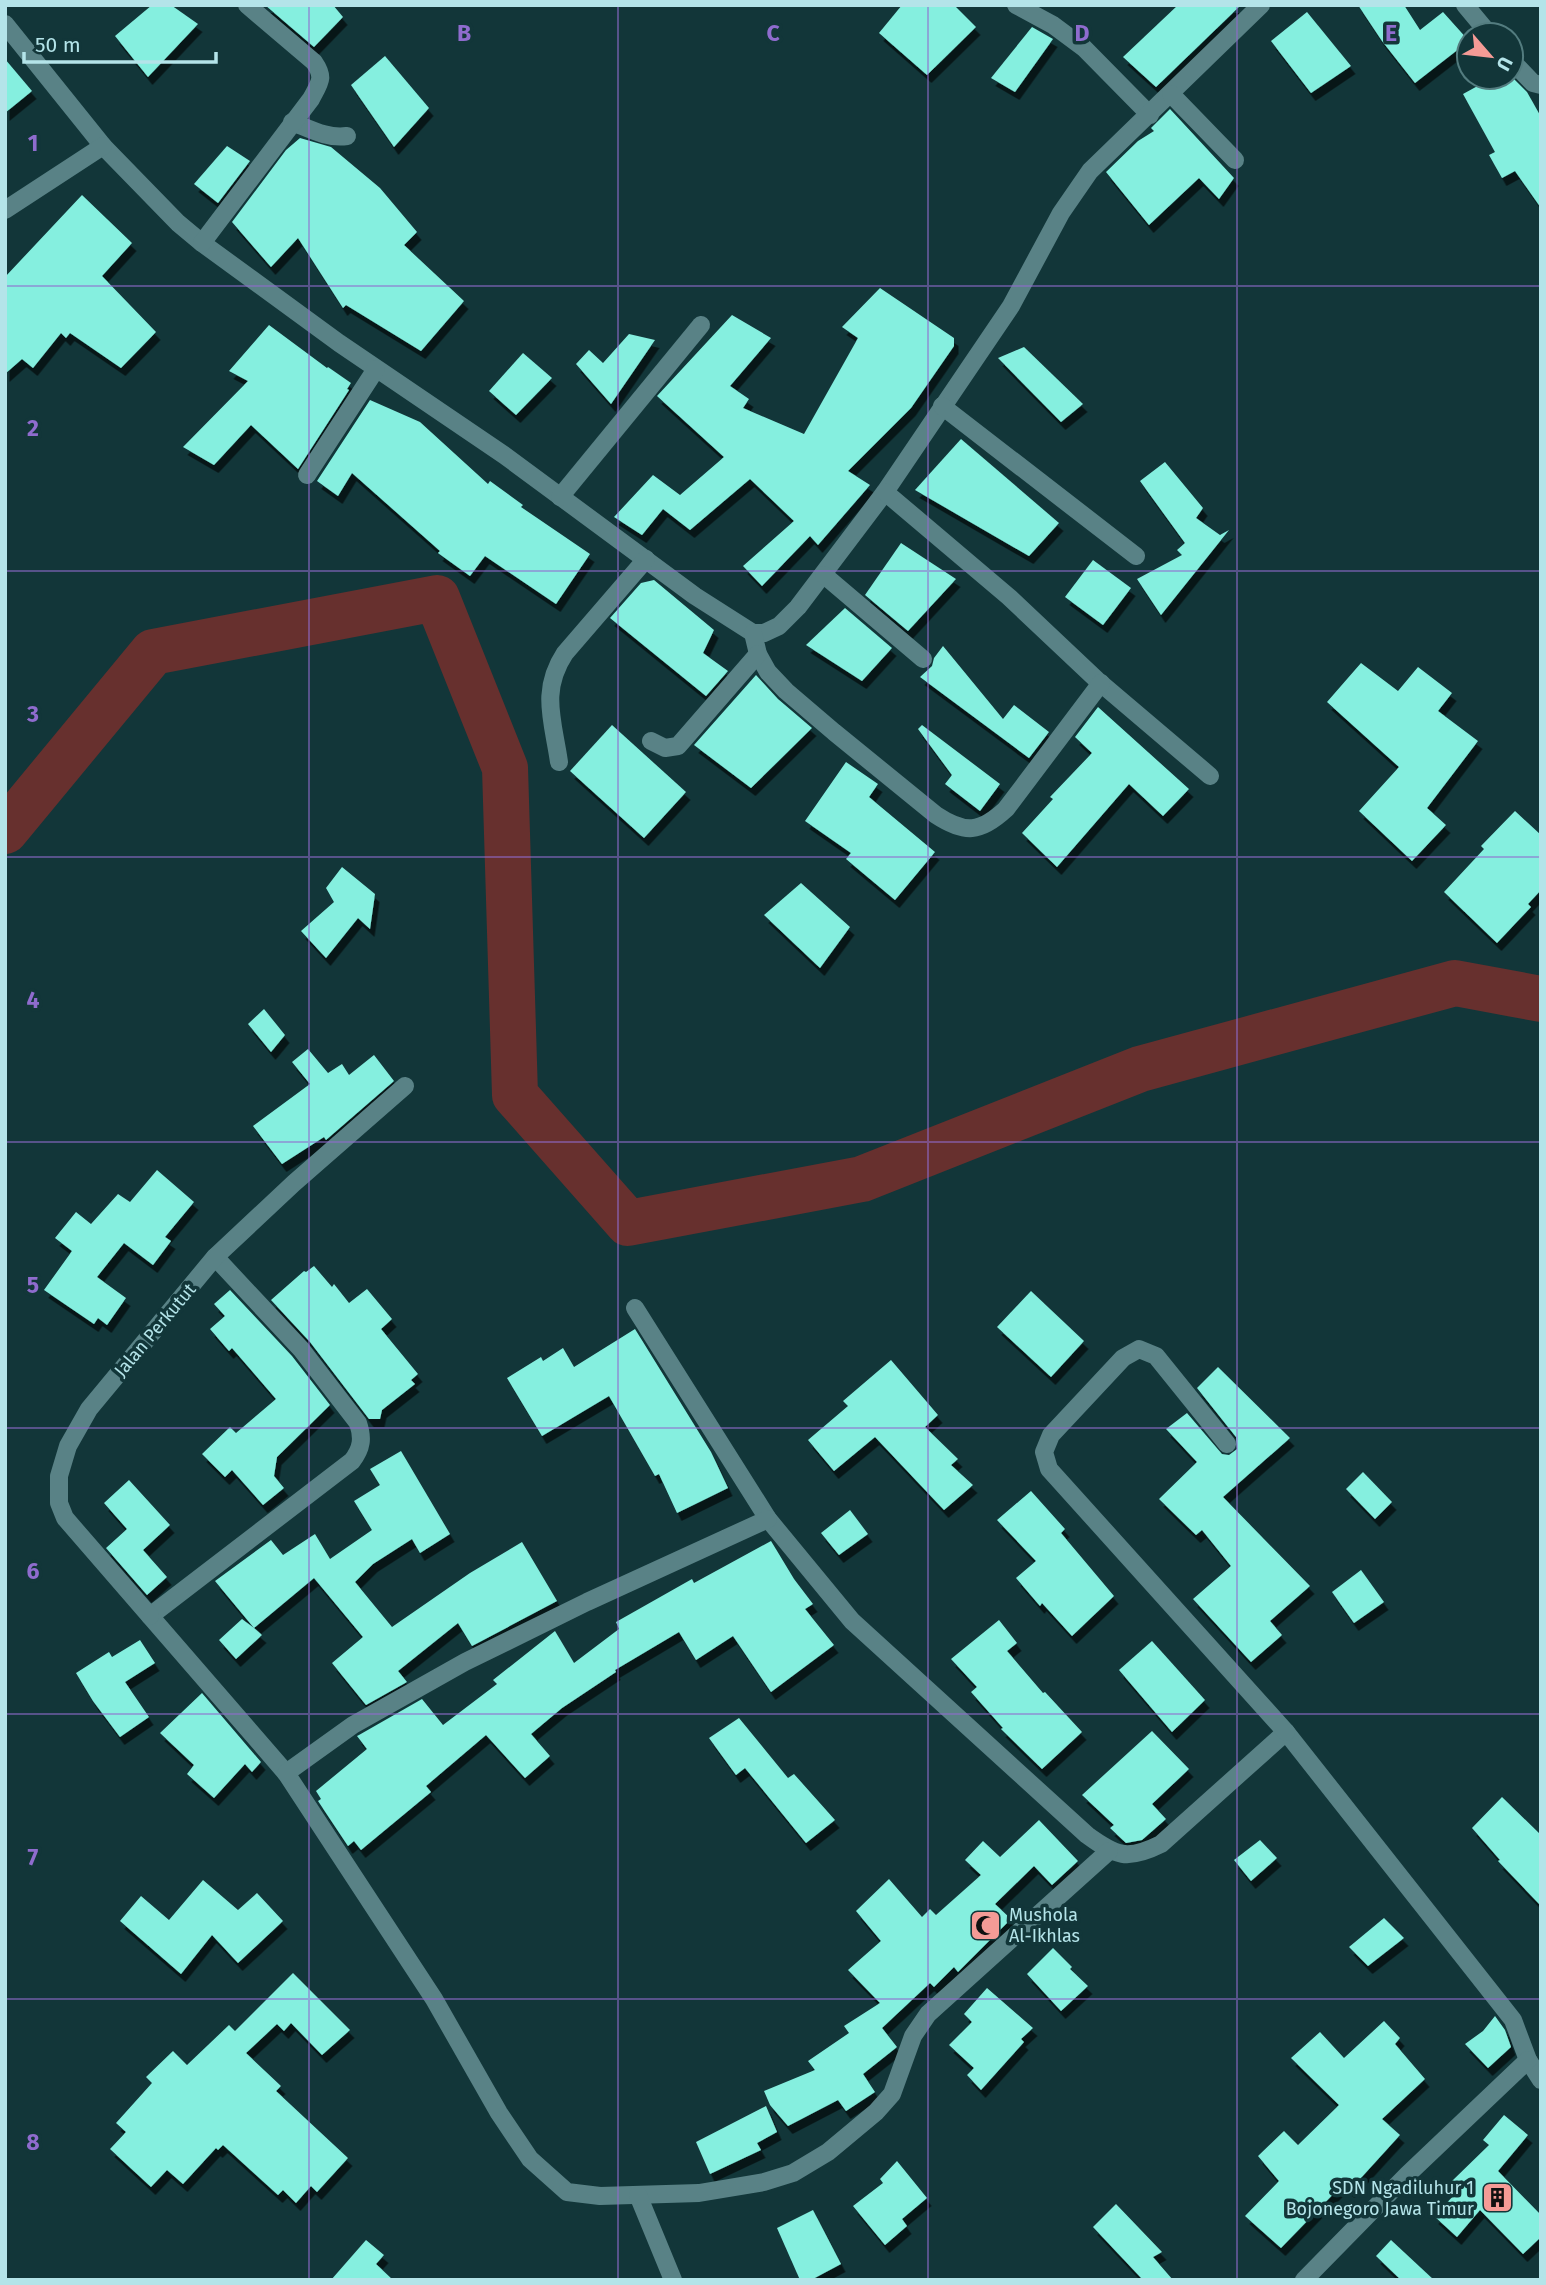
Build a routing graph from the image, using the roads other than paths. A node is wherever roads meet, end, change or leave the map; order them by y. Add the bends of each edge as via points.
1 (247, 5) edge
2 (1016, 5) edge
3 (1261, 5) edge
4 (1465, 5) edge
5 (1478, 21) edge
6 (5, 24) edge
7 (1525, 75) edge
8 (1541, 85) edge
9 (1171, 94) junction
10 (1150, 114) junction
11 (292, 122) junction
12 (346, 136) dead end
13 (103, 146) junction
14 (1235, 160) dead end
15 (5, 210) edge
16 (202, 243) junction
17 (701, 325) dead end
18 (376, 369) junction
19 (942, 406) junction
20 (307, 475) dead end
21 (885, 492) junction
22 (560, 496) junction
23 (1136, 556) dead end
24 (646, 559) junction
25 (824, 575) junction
26 (753, 633) junction
27 (758, 654) junction
28 (923, 659) dead end
29 (1101, 683) junction
30 (651, 741) dead end
31 (559, 762) dead end
32 (1210, 776) dead end
33 (405, 1086) dead end
34 (215, 1257) junction
35 (635, 1308) dead end
36 (1227, 1444) dead end
37 (768, 1519) junction
38 (150, 1616) junction
39 (1286, 1732) junction
40 (286, 1773) junction
41 (1109, 1851) junction
42 (1528, 2060) junction
43 (1541, 2080) edge
44 (638, 2195) junction
45 (673, 2280) edge
46 (1304, 2280) edge

1 - 11 street via 321,72 316,91
2 - 10 street via 1084,48
3 - 9 street
4 - 5 street
6 - 13 street
7 - 8 street
9 - 10 street
9 - 14 street
10 - 19 street via 1076,190 1011,306
11 - 12 street via 316,132
11 - 16 street
13 - 15 street
13 - 16 street
16 - 18 street
17 - 22 street
18 - 20 street
18 - 22 street
19 - 21 street
19 - 23 street
21 - 25 street
21 - 29 street
22 - 24 street
24 - 26 street
24 - 31 street via 556,667 549,699
25 - 26 street via 779,626
25 - 28 street
26 - 27 street
27 - 29 street via 768,672 834,732 936,815 965,829 993,821 1006,809
27 - 30 street via 678,746 665,748
29 - 32 street
33 - 34 street, Jalan Perkutut
34 - 38 street, Jalan Perkutut via 89,1409 68,1446 60,1476 59,1503 65,1518
34 - 38 street via 301,1349 358,1423 362,1437 352,1461
35 - 37 street
36 - 39 street via 1156,1356 1139,1349 1123,1358 1051,1435 1044,1452 1049,1469
37 - 40 street via 465,1662 353,1725
37 - 41 street via 852,1621
38 - 40 street, Jalan Perkutut
39 - 41 street via 1161,1844 1142,1854
39 - 42 street via 1513,2020
40 - 44 street, Jalan Perkutut via 434,1999 530,2160 567,2192
41 - 44 street, Jalan Perkutut via 928,2014 913,2036 892,2094 828,2152 793,2173 764,2182 699,2193
42 - 43 street
42 - 46 street
44 - 45 street

